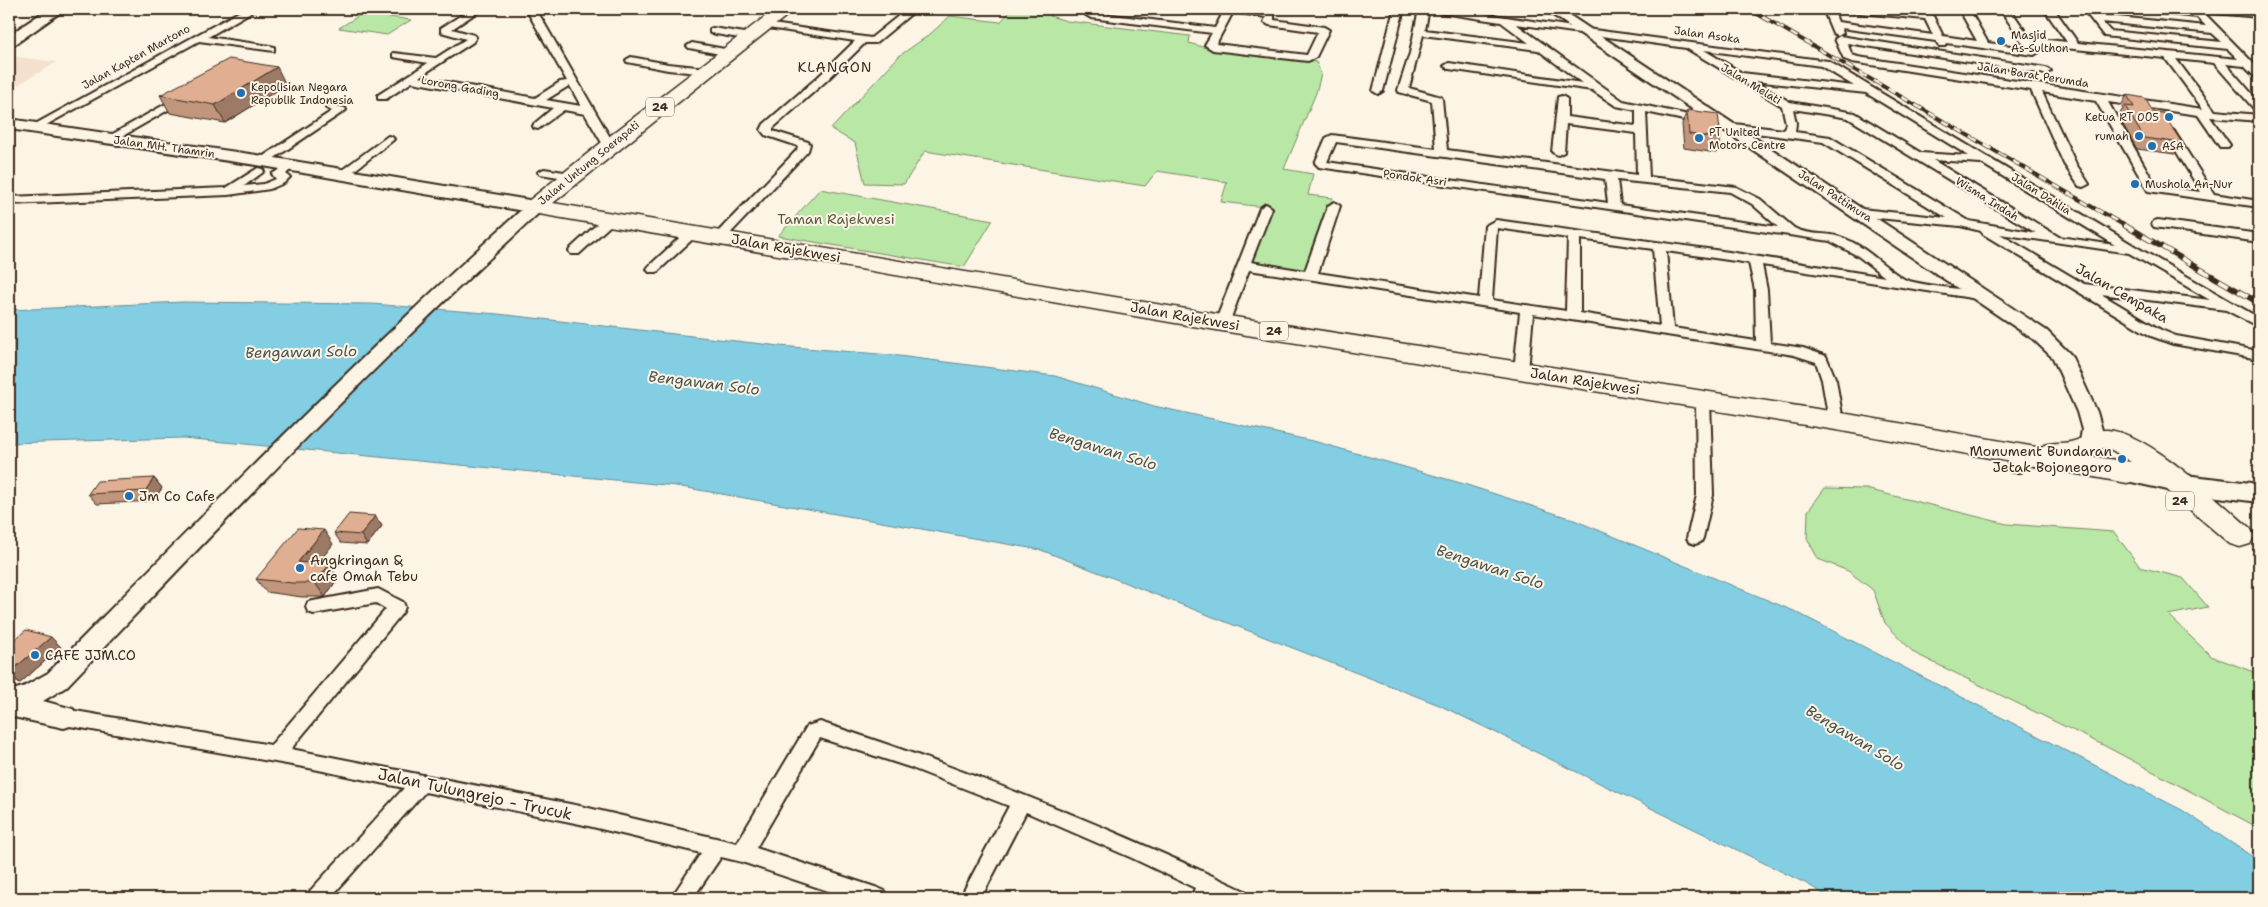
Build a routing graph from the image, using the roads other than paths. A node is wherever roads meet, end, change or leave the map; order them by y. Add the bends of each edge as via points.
1 (58, 9) edge
2 (251, 9) edge
3 (477, 9) edge
4 (531, 9) edge
5 (786, 9) edge
6 (912, 9) edge
7 (1094, 9) edge
8 (1230, 9) edge
9 (1397, 9) edge
10 (1424, 9) edge
11 (1436, 9) edge
12 (1551, 9) edge
13 (1828, 9) edge
14 (1848, 9) edge
15 (1964, 9) edge
16 (2005, 9) edge
17 (2048, 9) edge
18 (2088, 9) edge
19 (2150, 9) edge
20 (2161, 9) edge
21 (2200, 10) edge
22 (1925, 12) edge
23 (2259, 14) edge
24 (2096, 18) junction
25 (1503, 19) junction
26 (1834, 24) junction
27 (768, 25) junction
28 (2216, 30) junction
29 (713, 31) dead end
30 (1219, 31) junction
31 (1418, 32) junction
32 (1586, 32) junction
33 (2107, 34) junction
34 (751, 37) junction
35 (198, 38) junction
36 (1939, 38) junction
37 (1840, 39) junction
38 (862, 40) junction
39 (2026, 41) junction
40 (9, 42) edge
41 (1984, 45) junction
42 (692, 46) dead end
43 (1690, 46) junction
44 (2075, 46) junction
45 (2230, 46) junction
46 (1540, 47) junction
47 (270, 49) dead end
48 (2120, 51) junction
49 (2034, 52) junction
50 (730, 53) junction
51 (397, 55) dead end
52 (1948, 56) junction
53 (2169, 56) junction
54 (631, 60) dead end
55 (2217, 60) junction
56 (437, 61) junction
57 (1824, 63) joint
58 (2247, 63) junction
59 (1449, 66) dead end
60 (707, 71) junction
61 (2046, 71) junction
62 (1736, 75) junction
63 (2259, 75) edge
64 (1956, 76) junction
65 (411, 78) junction
66 (572, 83) junction
67 (1595, 87) junction
68 (2035, 88) junction
69 (195, 90) edge
70 (1378, 91) dead end
71 (1870, 91) junction
72 (2059, 92) junction
73 (382, 97) dead end
74 (2100, 98) junction
75 (1562, 99) dead end
76 (538, 101) junction
77 (1787, 105) junction
78 (2152, 105) junction
79 (562, 106) junction
80 (331, 108) dead end
81 (1641, 108) junction
82 (2259, 108) edge
83 (589, 111) junction
84 (2207, 113) junction
85 (2259, 118) edge
86 (1561, 120) junction
87 (538, 126) dead end
88 (1726, 126) junction
89 (21, 129) edge
90 (1642, 130) junction
91 (1789, 134) junction
92 (388, 139) dead end
93 (120, 142) junction
94 (2224, 145) dead end
95 (609, 146) junction
96 (172, 151) junction
97 (1558, 152) dead end
98 (1442, 153) junction
99 (1918, 156) junction
100 (1986, 160) junction
101 (261, 166) junction
102 (285, 169) junction
103 (320, 171) junction
104 (544, 172) dead end
105 (342, 175) junction
106 (571, 176) junction
107 (1611, 176) junction
108 (1643, 179) junction
109 (2083, 184) dead end
110 (228, 191) junction
111 (2210, 197) junction
112 (9, 201) edge
113 (2259, 204) edge
114 (1334, 206) dead end
115 (535, 207) junction
116 (1266, 208) dead end
117 (1614, 208) junction
118 (1861, 213) junction
119 (610, 219) junction
120 (1964, 224) junction
121 (2158, 224) dead end
122 (1982, 228) junction
123 (693, 232) junction
124 (1792, 233) junction
125 (1574, 235) junction
126 (720, 237) junction
127 (2259, 238) edge
128 (2056, 240) junction
129 (1659, 246) junction
130 (2134, 251) junction
131 (575, 252) dead end
132 (1755, 260) junction
133 (1244, 265) junction
134 (653, 270) dead end
135 (1310, 276) junction
136 (1903, 284) junction
137 (2078, 288) junction
138 (1984, 296) junction
139 (1485, 302) junction
140 (2232, 307) junction
141 (1527, 309) junction
142 (1573, 317) junction
143 (1222, 322) junction
144 (2259, 323) edge
145 (1667, 332) junction
146 (1763, 346) junction
147 (2259, 355) edge
148 (1521, 371) junction
149 (1703, 400) junction
150 (2087, 412) junction
151 (1836, 421) junction
152 (2090, 446) junction
153 (2013, 457) junction
154 (2127, 460) junction
155 (2177, 483) junction
156 (2228, 489) junction
157 (2259, 493) edge
158 (2216, 517) junction
159 (1695, 538) dead end
160 (2250, 543) edge
161 (314, 607) dead end
162 (57, 680) junction
163 (9, 704) edge
164 (64, 717) junction
165 (275, 754) junction
166 (422, 782) junction
167 (1021, 802) junction
168 (717, 847) junction
169 (742, 853) junction
170 (1205, 891) edge
171 (317, 898) edge
172 (681, 898) edge
173 (878, 898) edge
174 (970, 898) edge
175 (1238, 898) edge

1 - 40 main road
2 - 35 street, Jalan Kapten Martono
3 - 56 street, Lorong Gading via 444,29 471,38
4 - 66 street
5 - 27 highway, Jalan Untung Soerapati / 24
6 - 38 street via 876,40
7 - 30 street via 1090,15
8 - 30 street
8 - 30 street via 1271,14 1269,22 1324,30 1311,58 1304,59 1213,47 1210,44
9 - 70 street
10 - 31 street
11 - 25 street, Jalan Asoka
12 - 32 street, Jalan Pattimura
13 - 26 street
14 - 22 street
15 - 41 street
16 - 39 street
17 - 44 street
18 - 24 street
19 - 20 street
20 - 21 street
21 - 23 street
21 - 28 street
22 - 36 street
24 - 28 street
24 - 33 street
25 - 32 street, Jalan Asoka
25 - 46 street
26 - 36 street
26 - 37 street
27 - 34 highway, Jalan Untung Soerapati / 24
27 - 38 street
28 - 45 street
29 - 34 street
31 - 46 street
31 - 98 street via 1404,90 1437,99
32 - 43 street, Jalan Asoka
32 - 88 street, Jalan Pattimura
33 - 45 street
33 - 48 street
34 - 50 highway, Jalan Untung Soerapati / 24
35 - 47 street
35 - 89 street, Jalan Kapten Martono
36 - 41 street
36 - 52 street
37 - 52 street
37 - 64 street, Jalan Barat Perumda via 1850,59
38 - 126 street via 768,126 768,133 804,144 802,151
39 - 44 street
39 - 49 street
41 - 49 street
42 - 50 street
43 - 57 street, Jalan Asoka
43 - 62 street, Jalan Melati
44 - 48 street
45 - 58 street
46 - 67 street
48 - 53 street
49 - 61 street
50 - 60 highway, Jalan Untung Soerapati / 24
51 - 56 street
52 - 61 street
52 - 64 street
53 - 55 street
53 - 84 street
54 - 60 street
55 - 58 street
55 - 82 street
56 - 65 street, Lorong Gading
57 - 71 street, Jalan Dahlia
58 - 63 street
59 - 67 street
60 - 95 highway, Jalan Untung Soerapati / 24
61 - 72 street
62 - 71 street
62 - 77 street, Jalan Melati
64 - 68 street, Jalan Barat Perumda
65 - 73 street
65 - 76 street, Lorong Gading
66 - 76 street via 564,84
66 - 83 street
67 - 81 street via 1620,104
68 - 72 street, Jalan Barat Perumda
68 - 109 street via 2070,164
69 - 93 street
71 - 100 street, Jalan Dahlia
72 - 74 street, Jalan Barat Perumda
74 - 78 street, Jalan Barat Perumda
74 - 111 street via 2150,188
75 - 86 street
76 - 79 street, Lorong Gading
77 - 91 street, Jalan Melati via 1791,123
77 - 99 street, Wisma Indah via 1851,115
78 - 84 street, Jalan Barat Perumda
78 - 111 street
79 - 83 street, Lorong Gading
79 - 87 street
80 - 101 street via 340,110
81 - 88 street
81 - 90 street
83 - 95 street
84 - 85 street, Jalan Barat Perumda
84 - 94 street
86 - 90 street
86 - 97 street
88 - 91 street
88 - 118 street, Jalan Pattimura
89 - 93 main road, Jalan MH. Thamrin
90 - 108 street
91 - 120 street via 1833,142
92 - 105 street
93 - 96 main road, Jalan MH. Thamrin
95 - 106 highway, Jalan Untung Soerapati / 24
96 - 101 main road, Jalan MH. Thamrin
96 - 102 main road, Jalan MH. Thamrin
98 - 107 street, Pondok Asri
98 - 117 street, Pondok Asri via 1332,138 1322,163
99 - 100 street, Wisma Indah
99 - 128 street, Wisma Indah
100 - 130 street, Jalan Dahlia
101 - 103 main road, Jalan MH. Thamrin
101 - 110 street
102 - 103 main road, Jalan MH. Thamrin
102 - 110 street via 278,174 284,177 274,184
103 - 105 main road, Jalan MH. Thamrin
104 - 106 street
105 - 115 main road, Jalan MH. Thamrin
106 - 115 highway, Jalan Untung Soerapati / 24
107 - 108 street, Pondok Asri
107 - 117 street
108 - 124 street, Pondok Asri via 1744,192
110 - 112 street
111 - 113 street
114 - 135 street
115 - 119 highway, Jalan Rajekwesi / 24
115 - 162 street via 444,290 248,483
116 - 133 street
117 - 124 street
118 - 120 street
118 - 138 street, Jalan Pattimura
119 - 123 highway, Jalan Rajekwesi / 24
119 - 131 street
120 - 122 street, Wisma Indah
121 - 127 street
122 - 128 street, Wisma Indah
122 - 137 street, Jalan Cempaka
123 - 126 highway, Jalan Rajekwesi / 24
123 - 134 street
124 - 136 street via 1841,242
125 - 129 street
125 - 139 street via 1492,225
125 - 142 street
126 - 143 highway, Jalan Rajekwesi / 24
128 - 130 street, Wisma Indah
129 - 132 street
129 - 145 street
130 - 140 street, Jalan Dahlia
132 - 136 street
132 - 146 street via 1761,290
133 - 135 street
133 - 143 street
135 - 139 street
136 - 138 street
137 - 140 street
137 - 147 street, Jalan Cempaka via 2173,340
138 - 150 street, Jalan Pattimura via 2053,345 2061,355
139 - 141 street
140 - 144 street, Jalan Dahlia
141 - 142 street
141 - 148 street
142 - 145 street
143 - 148 highway, Jalan Rajekwesi / 24
145 - 146 street
146 - 151 street via 1812,355 1821,360
148 - 149 highway, Jalan Rajekwesi / 24
149 - 151 highway, Jalan Rajekwesi / 24
149 - 159 street via 1704,495
150 - 152 street via 2092,430
150 - 154 street via 2104,428
151 - 153 highway, Jalan Rajekwesi / 24
152 - 153 highway, 24
152 - 154 highway via 2091,453 2099,461
153 - 154 highway, 24
154 - 155 highway, 24
154 - 156 main road via 2175,470
154 - 160 highway, 24 via 2185,504
155 - 156 main road
155 - 158 highway, 24
156 - 157 main road
156 - 158 main road via 2209,495
158 - 160 highway, 24
161 - 165 street via 378,596 397,607
162 - 163 street
162 - 164 street via 51,702
163 - 164 street
164 - 165 street, Jalan Tulungrejo - Trucuk
165 - 166 street, Jalan Tulungrejo - Trucuk
166 - 168 street, Jalan Tulungrejo - Trucuk
166 - 171 street
167 - 169 street via 912,760 817,730
167 - 170 street via 1139,851
167 - 174 street
168 - 169 street, Jalan Tulungrejo - Trucuk
168 - 172 street
169 - 173 street, Jalan Tulungrejo - Trucuk
170 - 175 street

